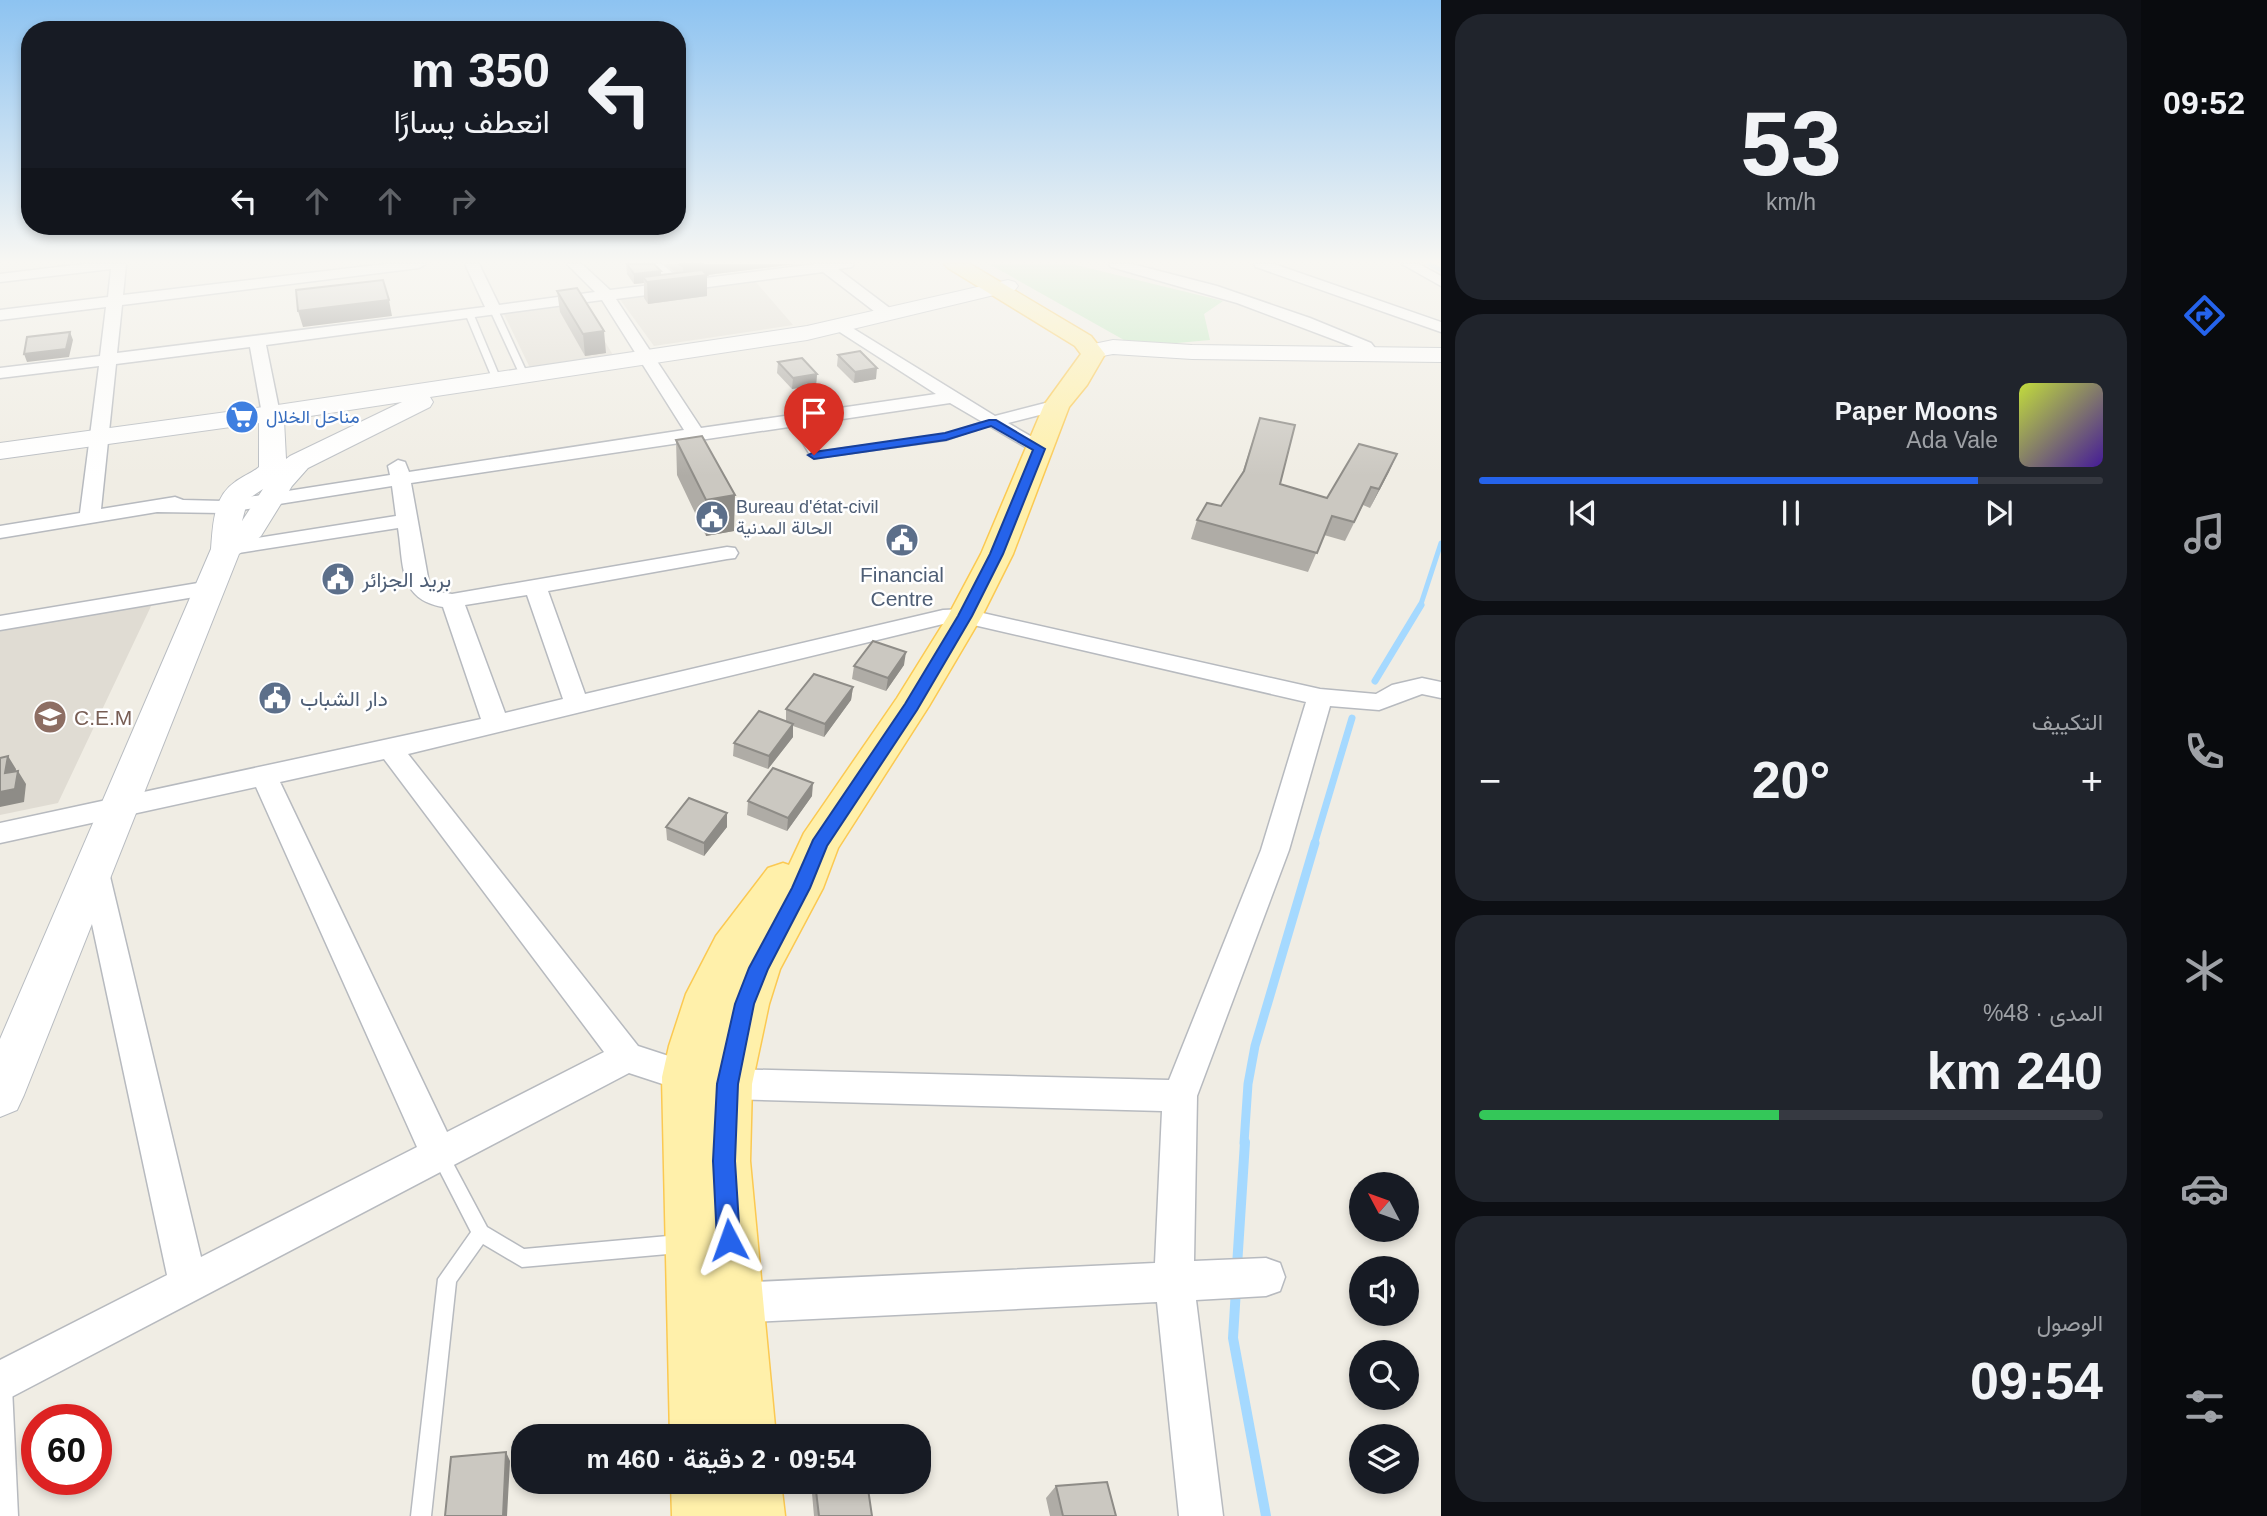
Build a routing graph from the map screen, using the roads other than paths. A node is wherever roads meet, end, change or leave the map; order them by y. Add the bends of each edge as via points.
1 (111, 335) edge
2 (304, 335) edge
3 (478, 335) edge
4 (505, 335) edge
5 (632, 335) edge
6 (786, 335) edge
7 (855, 335) edge
8 (1081, 335) edge
9 (1340, 335) edge
10 (257, 341) junction
11 (1108, 351) junction
12 (1435, 353) edge
13 (1371, 354) junction
14 (646, 357) junction
15 (108, 360) junction
16 (0, 373) edge
17 (524, 375) junction
18 (497, 380) junction
19 (1066, 395) junction
20 (953, 397) junction
21 (401, 401) junction
22 (271, 414) junction
23 (793, 421) junction
24 (992, 422) junction
25 (696, 434) junction
26 (98, 436) junction
27 (1039, 449) junction
28 (0, 451) edge
29 (399, 472) junction
30 (273, 493) junction
31 (234, 499) junction
32 (90, 516) junction
33 (407, 520) junction
34 (0, 532) edge
35 (226, 550) junction
36 (727, 553) dead end
37 (535, 587) junction
38 (210, 588) junction
39 (452, 601) junction
40 (965, 616) junction
41 (0, 623) edge
42 (1441, 690) edge
43 (1320, 697) junction
44 (577, 705) junction
45 (496, 724) junction
46 (390, 749) junction
47 (264, 776) junction
48 (118, 809) junction
49 (0, 833) edge
50 (93, 866) junction
51 (627, 1057) junction
52 (707, 1081) junction
53 (0, 1095) edge
54 (1180, 1096) junction
55 (438, 1153) junction
56 (481, 1233) junction
57 (710, 1242) junction
58 (1266, 1277) dead end
59 (1183, 1281) junction
60 (188, 1283) junction
61 (733, 1303) junction
62 (1, 1382) edge
63 (702, 1424) edge
64 (744, 1424) edge
65 (704, 1494) edge
66 (750, 1494) edge
67 (8, 1516) edge
68 (421, 1516) edge
69 (705, 1516) edge
70 (752, 1516) edge
71 (1201, 1516) edge

1 - 15 street
2 - 10 street
3 - 18 lane
4 - 17 lane
5 - 14 street
6 - 14 street
7 - 20 street
8 - 11 main road
9 - 13 street via 1365,346
10 - 15 street
10 - 22 street
11 - 13 street
11 - 19 main road via 1110,365
12 - 13 street
14 - 17 street
14 - 25 street
15 - 16 street
15 - 26 street
17 - 18 street
18 - 21 street
19 - 24 street
19 - 27 main road
20 - 23 street
20 - 24 street
21 - 22 street
21 - 30 street via 292,468
22 - 26 street
22 - 31 street via 273,468
23 - 24 lane via 814,455 946,437
23 - 25 street
24 - 27 street
25 - 29 street
26 - 28 street
26 - 32 street
27 - 40 main road via 997,554
29 - 30 street
29 - 33 street
30 - 31 street
30 - 35 street via 252,529
31 - 32 street via 201,508 157,506
31 - 35 street
32 - 34 street
33 - 35 street
33 - 39 street via 420,588 432,598
35 - 38 street
36 - 37 street
37 - 39 street
37 - 44 street
38 - 41 street
38 - 48 street
39 - 45 street
40 - 43 street
40 - 44 street via 921,620
40 - 52 main road via 819,844
42 - 43 street via 1422,686 1379,702
43 - 54 street via 1275,850
44 - 45 street
45 - 46 street
46 - 47 street
46 - 51 street
47 - 48 street
47 - 55 street
48 - 49 street
48 - 50 street
50 - 53 street
50 - 60 street
51 - 52 street
51 - 55 street
52 - 54 street
52 - 57 main road via 724,1161
54 - 59 street
55 - 56 lane
55 - 60 street
56 - 57 lane via 522,1258
56 - 68 lane via 447,1279
57 - 61 main road
57 - 63 main road
58 - 59 street
59 - 61 street
59 - 71 street
60 - 62 street
61 - 64 main road
62 - 67 lane
65 - 69 main road
66 - 70 main road

